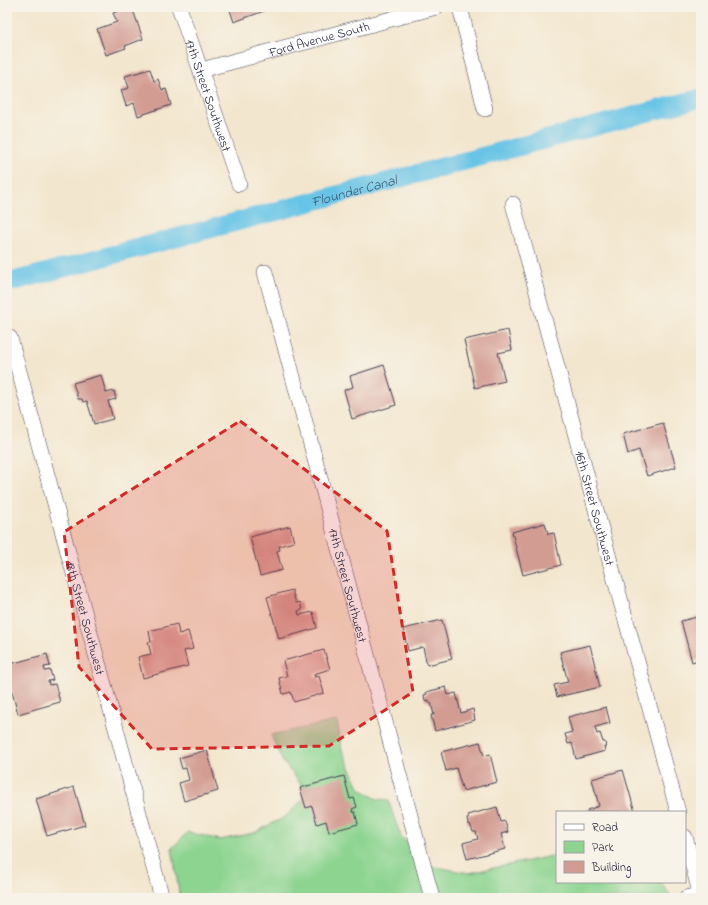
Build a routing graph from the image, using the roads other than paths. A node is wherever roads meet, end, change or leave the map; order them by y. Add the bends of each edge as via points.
1 (179, 7) edge
2 (436, 7) edge
3 (460, 7) edge
4 (201, 70) junction
5 (485, 109) dead end
6 (238, 184) dead end
7 (513, 204) dead end
8 (265, 272) dead end
9 (10, 338) dead end
10 (678, 811) edge
11 (686, 841) edge
12 (701, 895) edge
13 (162, 898) edge
14 (432, 898) edge
15 (686, 898) edge

1 - 4 street, 17th Street Southwest
2 - 4 street, Ford Avenue South
3 - 5 street
4 - 6 street, 17th Street Southwest
7 - 10 street, 16th Street Southwest
8 - 14 street, 17th Street Southwest
9 - 13 street, 18th Street Southwest
11 - 12 street
12 - 15 street

